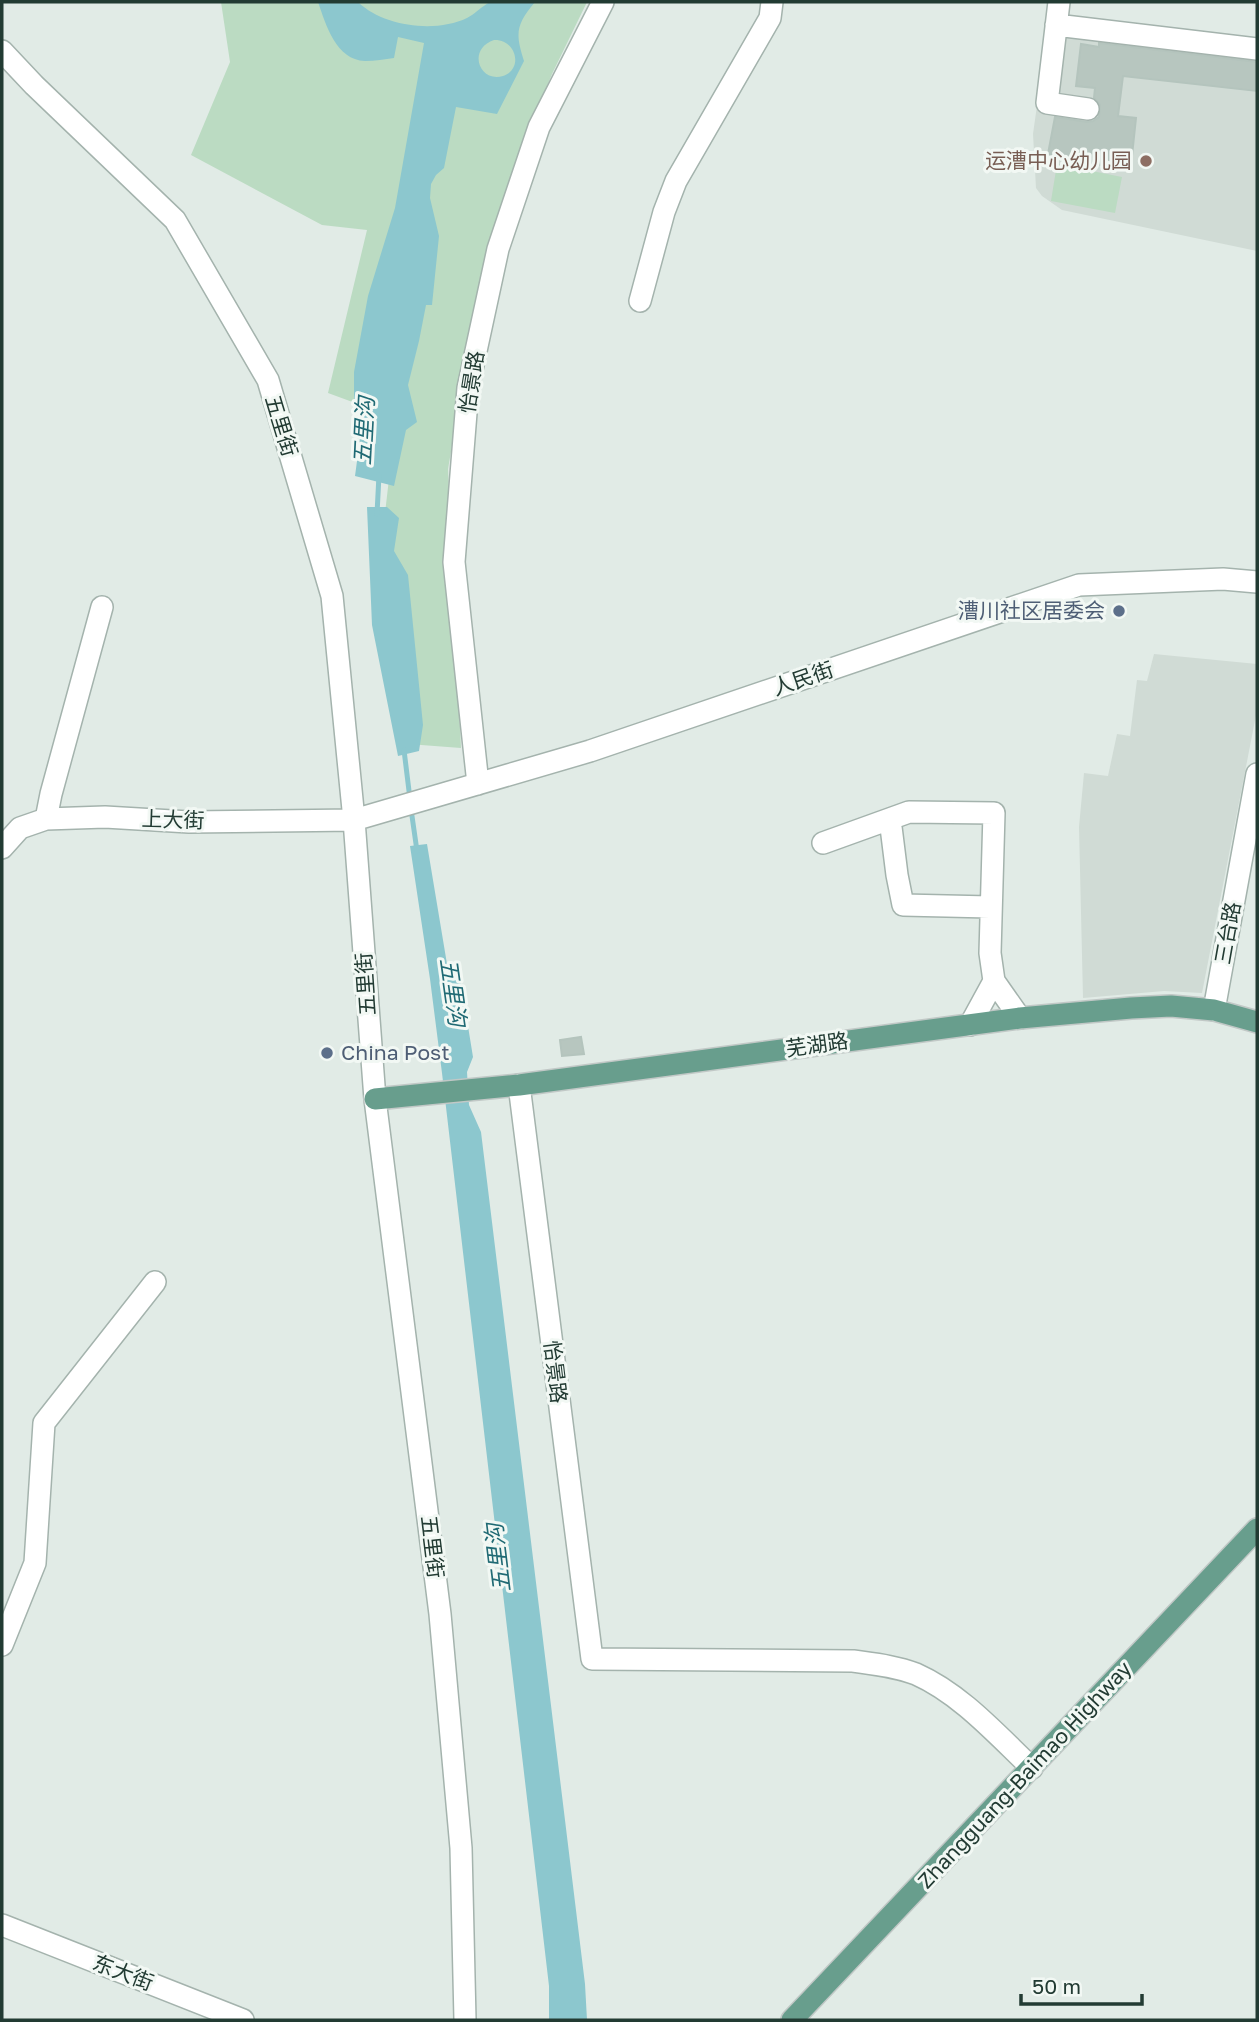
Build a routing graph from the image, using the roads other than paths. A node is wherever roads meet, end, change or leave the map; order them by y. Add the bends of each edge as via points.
1 (603, 2) edge
2 (772, 2) edge
3 (1059, 2) edge
4 (1056, 25) junction
5 (1257, 49) edge
6 (2, 51) edge
7 (1088, 109) dead end
8 (640, 301) dead end
9 (1257, 582) edge
10 (102, 607) dead end
11 (1257, 774) edge
12 (478, 784) junction
13 (1254, 811) edge
14 (890, 818) junction
15 (46, 819) junction
16 (354, 820) junction
17 (822, 843) dead end
18 (2, 848) edge
19 (990, 907) junction
20 (994, 981) junction
21 (1214, 1010) junction
22 (1020, 1018) junction
23 (1257, 1022) edge
24 (970, 1025) junction
25 (519, 1085) junction
26 (375, 1099) junction
27 (155, 1282) dead end
28 (1257, 1529) edge
29 (2, 1645) edge
30 (1032, 1768) junction
31 (2, 1925) edge
32 (243, 2020) edge
33 (465, 2020) edge
34 (792, 2020) edge

1 - 12 street, 怡景路 via 539,127 498,249 468,388 454,562
2 - 8 street via 770,18 676,181
3 - 4 street
4 - 5 street
4 - 7 street via 1047,103
6 - 16 street, 五里街 via 175,220 268,380 332,596
9 - 12 street, 人民街 via 1223,579 1079,585 590,751
10 - 15 street
11 - 13 street, 三台路
12 - 16 street, 人民街
13 - 21 street, 三台路
14 - 17 street
14 - 19 street via 903,905
14 - 19 street via 909,812 994,813
15 - 16 street, 上大街
15 - 18 street, 上大街 via 20,828
16 - 26 street, 五里街
19 - 20 street
20 - 22 street
20 - 24 street
21 - 22 main road, 芜湖路 via 1158,1007
21 - 23 main road, 芜湖路
22 - 24 main road, 芜湖路
24 - 25 main road, 芜湖路
25 - 26 main road, 芜湖路
25 - 30 street, 怡景路 via 592,1659 853,1661 891,1666 951,1695
26 - 33 street, 五里街 via 440,1614 461,1848
27 - 29 street via 44,1423 35,1563
28 - 30 main road, Zhangguang-Baimao Highway
30 - 34 main road, Zhangguang-Baimao Highway
31 - 32 street, 东大街

